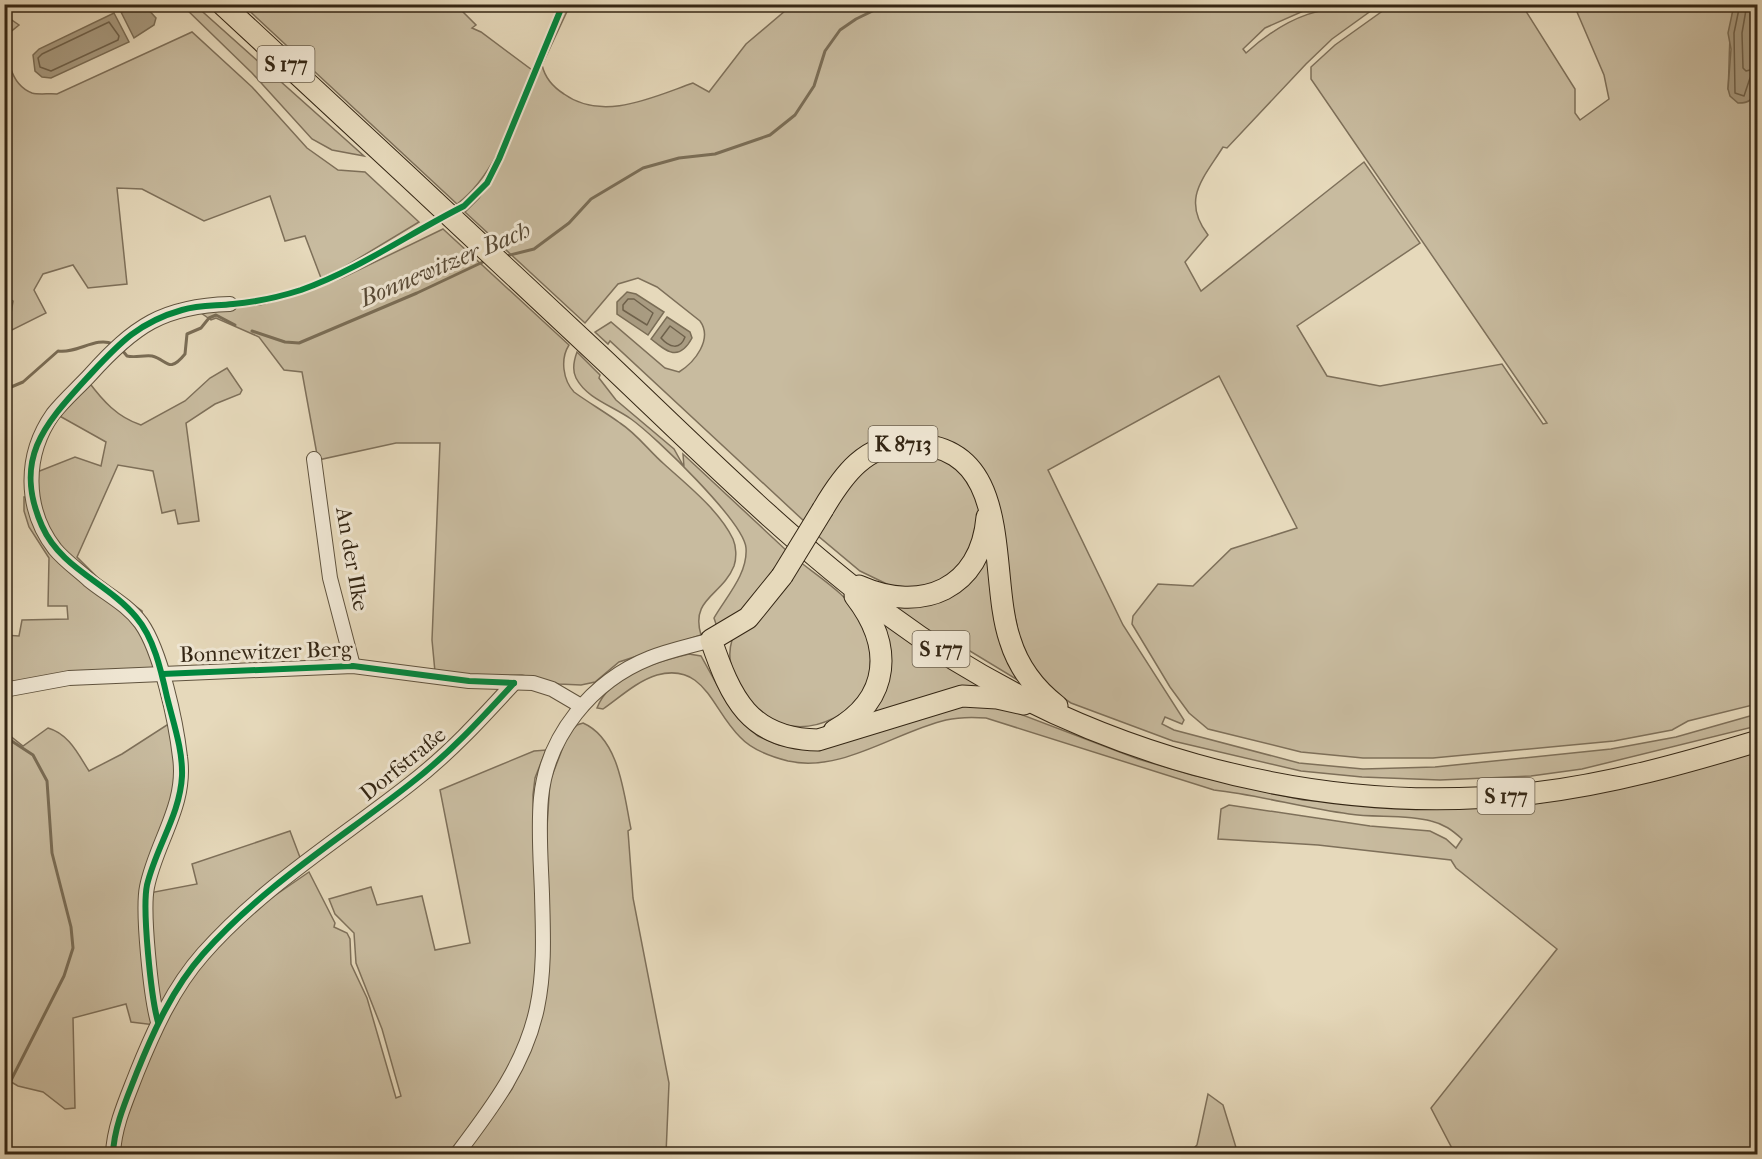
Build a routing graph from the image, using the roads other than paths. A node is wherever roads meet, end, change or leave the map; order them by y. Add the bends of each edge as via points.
1 (222, 4) edge
2 (230, 304) dead end
3 (314, 459) dead end
4 (987, 499) junction
5 (840, 577) junction
6 (711, 640) junction
7 (353, 666) junction
8 (162, 674) junction
9 (514, 682) junction
10 (4, 690) edge
11 (581, 706) junction
12 (1051, 710) junction
13 (1076, 721) junction
14 (807, 740) junction
15 (1758, 741) edge
16 (158, 1022) junction
17 (113, 1155) edge
18 (457, 1155) edge

1 - 5 highway, S 177
2 - 8 street via 171,314 146,324 119,342 54,413 32,460 35,506 51,542 90,580 134,614 151,641
3 - 7 street, An der Ilke via 330,578
4 - 5 highway via 980,553 950,586 929,595 905,598 864,588
4 - 6 highway, K 8713, bridge via 960,459 935,446 907,443 884,447 861,459 843,477 782,576 748,618
4 - 13 highway via 997,540 1005,623 1015,656 1042,692
5 - 12 highway, S 177 via 925,640
5 - 14 highway via 875,625 882,664 866,705 846,724
6 - 11 street, K 8713 via 665,652 626,669
6 - 14 highway via 731,690 748,715 780,735
7 - 8 street, Bonnewitzer Berg
7 - 9 street, Bonnewitzer Berg via 469,681
8 - 10 street, Bonnewitzer Berg via 69,678
8 - 16 street via 182,777 173,818 152,868 145,899
9 - 11 street, Bonnewitzer Berg via 552,689
9 - 16 street, Dorfstraße via 457,745 410,785 259,898 202,954
11 - 18 street, K 8713 via 553,751 541,796 543,950 537,1009 528,1042 505,1089
12 - 13 highway, S 177
12 - 14 highway via 1004,699 962,696 830,738
13 - 15 highway, S 177 via 1186,762 1309,790 1438,799 1539,793 1638,774
16 - 17 street via 123,1110

